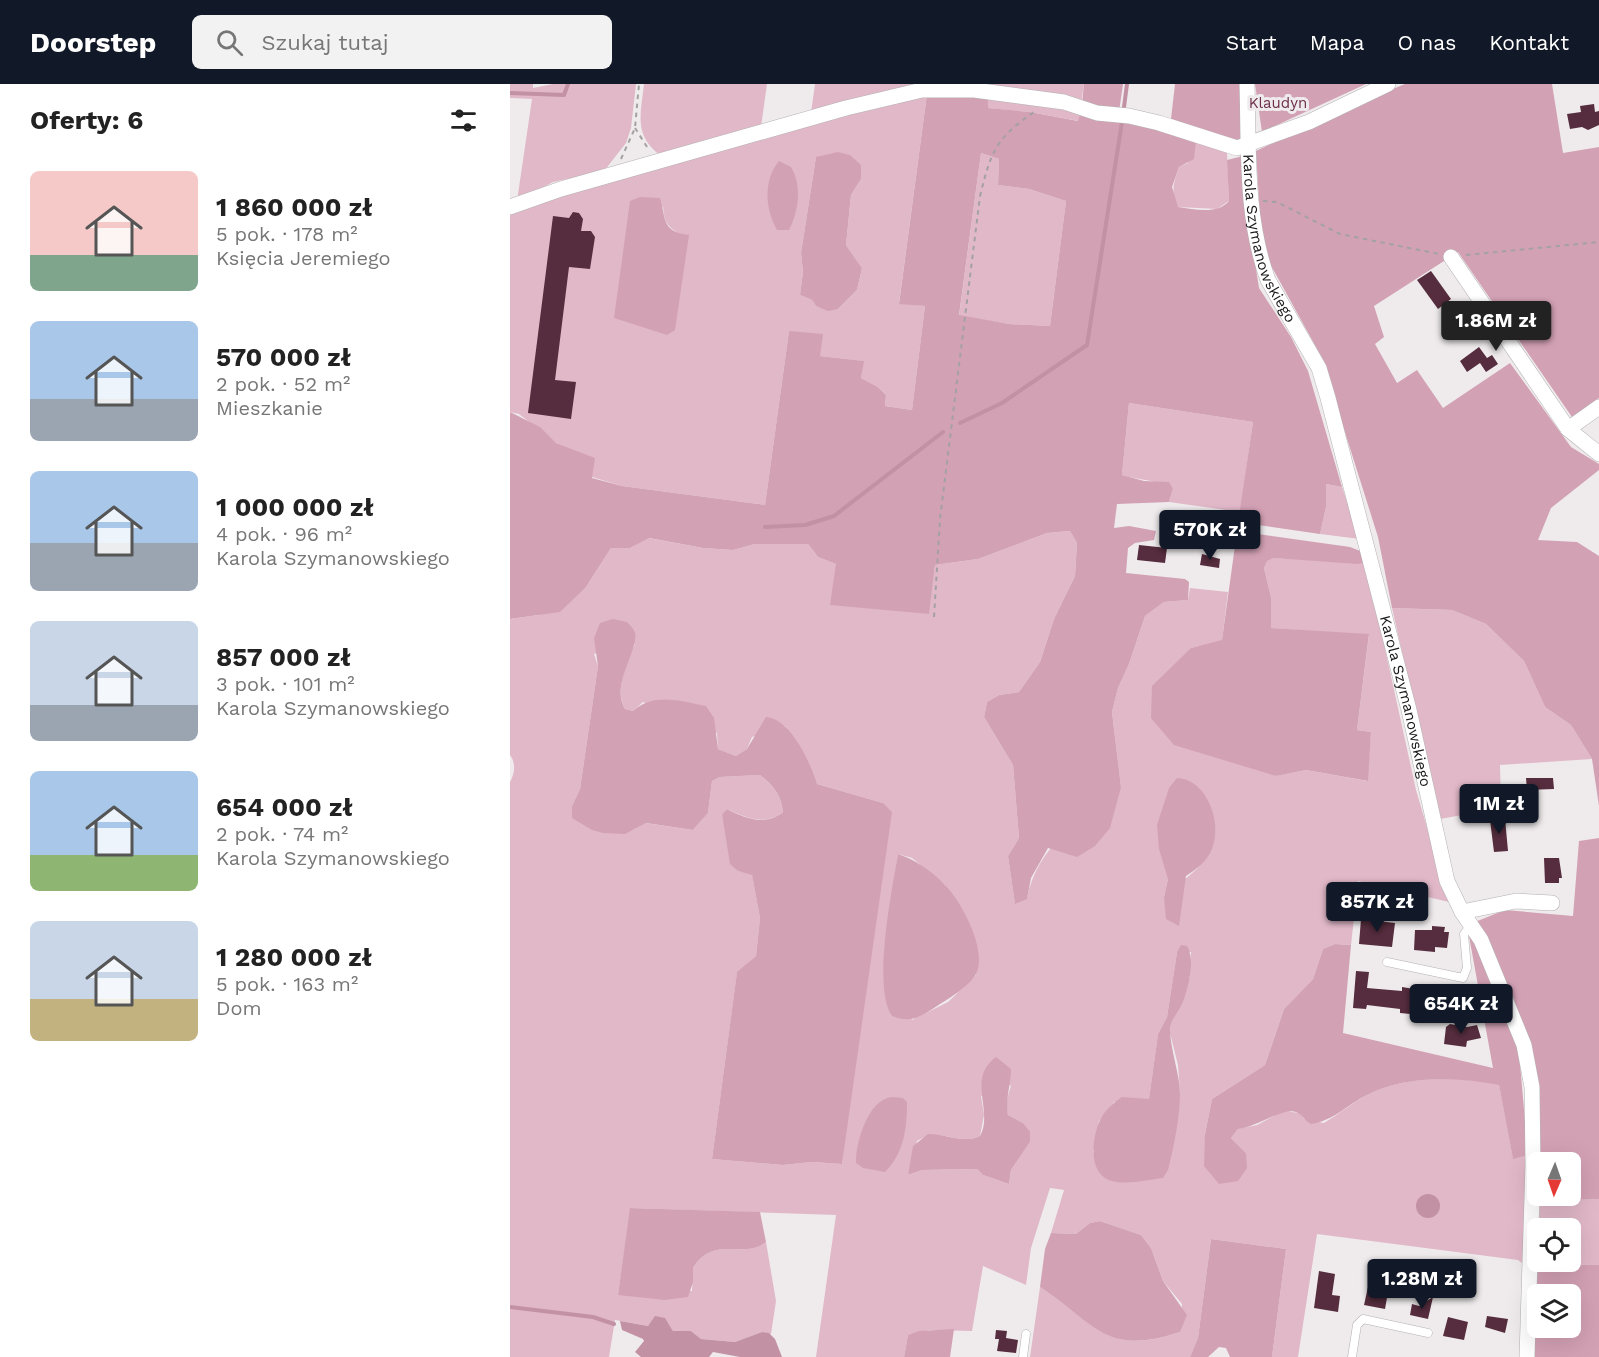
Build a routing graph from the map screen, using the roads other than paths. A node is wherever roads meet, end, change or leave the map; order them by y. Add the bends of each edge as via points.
1 (1247, 84) edge
2 (1388, 84) edge
3 (1249, 143) junction
4 (510, 207) edge
5 (1451, 257) road end
6 (1599, 407) edge
7 (1568, 429) junction
8 (1599, 454) edge
9 (1552, 903) dead end
10 (1467, 919) junction
11 (1387, 962) dead end
12 (1428, 1333) dead end
13 (1026, 1334) dead end
14 (1023, 1357) edge
15 (1352, 1357) edge
16 (1527, 1357) edge

1 - 3 street, Karola Szymanowskiego
2 - 3 street via 1309,122
3 - 4 street via 1230,147 1159,123 1097,113 1051,100 959,89 904,92
3 - 10 street, Karola Szymanowskiego via 1258,248 1268,280 1319,368 1409,710 1447,881
5 - 7 street
6 - 7 street
7 - 8 street
9 - 10 street via 1516,901
10 - 11 lane via 1467,968 1463,978
10 - 16 street, Karola Szymanowskiego via 1481,940 1507,999 1524,1045 1532,1087
12 - 15 lane via 1363,1319 1357,1324
13 - 14 lane

